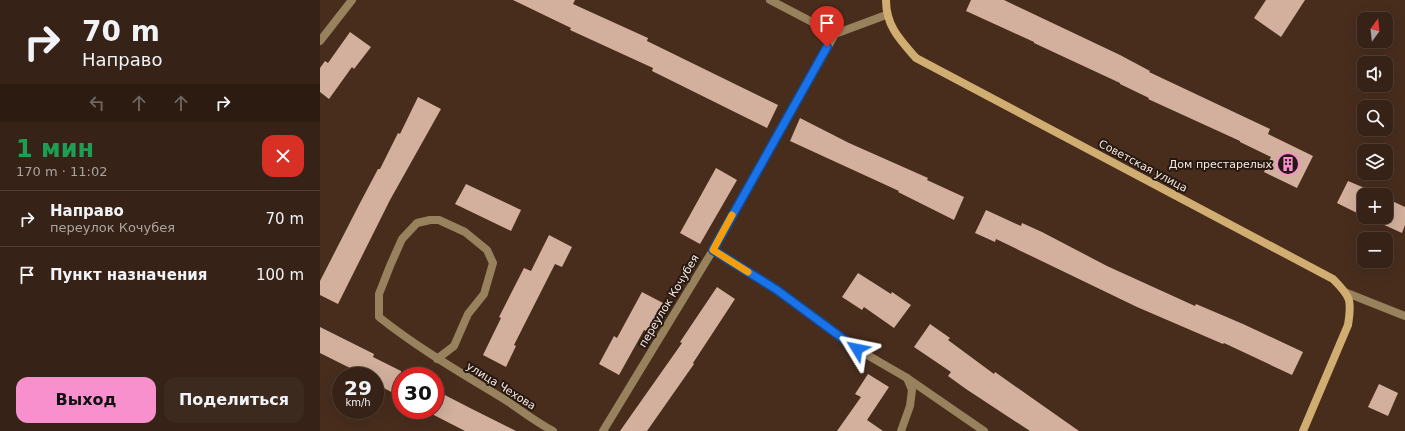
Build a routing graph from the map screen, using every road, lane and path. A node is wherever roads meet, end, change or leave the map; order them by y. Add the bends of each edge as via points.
1 (352, 0) edge
2 (770, 0) edge
3 (886, 0) edge
4 (886, 15) junction
5 (835, 34) junction
6 (320, 41) edge
7 (713, 250) junction
8 (1347, 293) junction
9 (1405, 316) edge
10 (437, 359) junction
11 (906, 378) junction
12 (552, 431) edge
13 (603, 431) edge
14 (901, 431) edge
15 (984, 431) edge
16 (1303, 431) edge

1 - 6 street
2 - 5 street
3 - 4 main road
4 - 5 street
4 - 8 main road, Советская улица via 898,38 916,58 1333,279
5 - 7 street, переулок Кочубея
7 - 11 street via 777,290 857,349
7 - 13 street, переулок Кочубея
8 - 9 street, Советская улица
8 - 16 main road via 1351,310 1348,325
10 - 10 street, улица Чехова via 379,317 379,294 402,239 417,224 430,220 439,220 465,232 488,250 493,263 484,294 468,314 454,346
10 - 12 street, улица Чехова
11 - 14 street via 912,390 910,406
11 - 15 street

